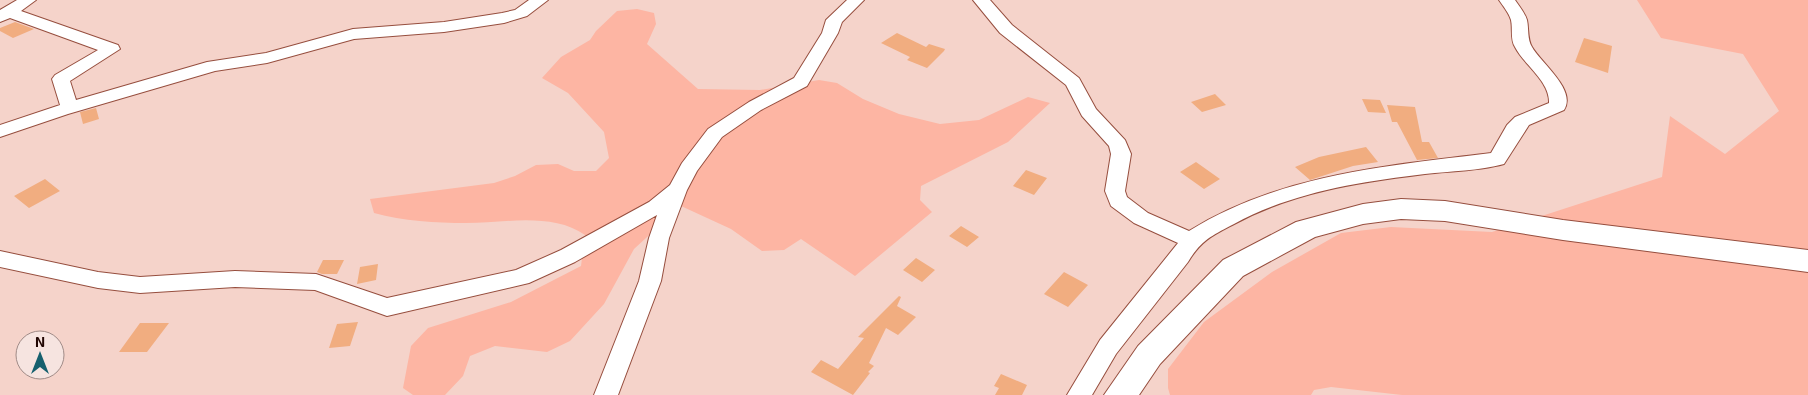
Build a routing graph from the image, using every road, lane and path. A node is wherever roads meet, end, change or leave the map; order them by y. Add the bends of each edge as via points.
1 (28, 0) edge
2 (540, 0) edge
3 (856, 0) edge
4 (981, 0) edge
5 (1507, 0) edge
6 (4, 15) edge
7 (70, 108) junction
8 (0, 131) edge
9 (677, 190) junction
10 (1191, 240) junction
11 (0, 259) edge
12 (1808, 261) edge
13 (606, 395) edge
14 (1079, 395) edge
15 (1121, 395) edge

1 - 6 street
2 - 7 street via 521,13 504,18 444,27 353,34 267,58 213,66
3 - 9 street via 834,20 830,33 801,82 755,106 715,133
4 - 10 street via 1006,29 1073,82 1088,112 1118,144 1121,154 1115,191 1118,201 1141,218
5 - 10 street via 1519,20 1521,44 1553,86 1559,102 1549,111 1523,119 1515,128 1505,153 1497,159 1388,172 1290,191 1257,202
6 - 7 street via 112,49 61,79
7 - 8 street
9 - 11 street via 656,207 568,256 521,277 387,307 316,282 235,279 140,284 98,280
9 - 13 street via 659,238 650,280
10 - 14 street via 1108,347
12 - 15 highway via 1563,230 1445,211 1402,209 1363,214 1306,229 1233,268 1149,354

